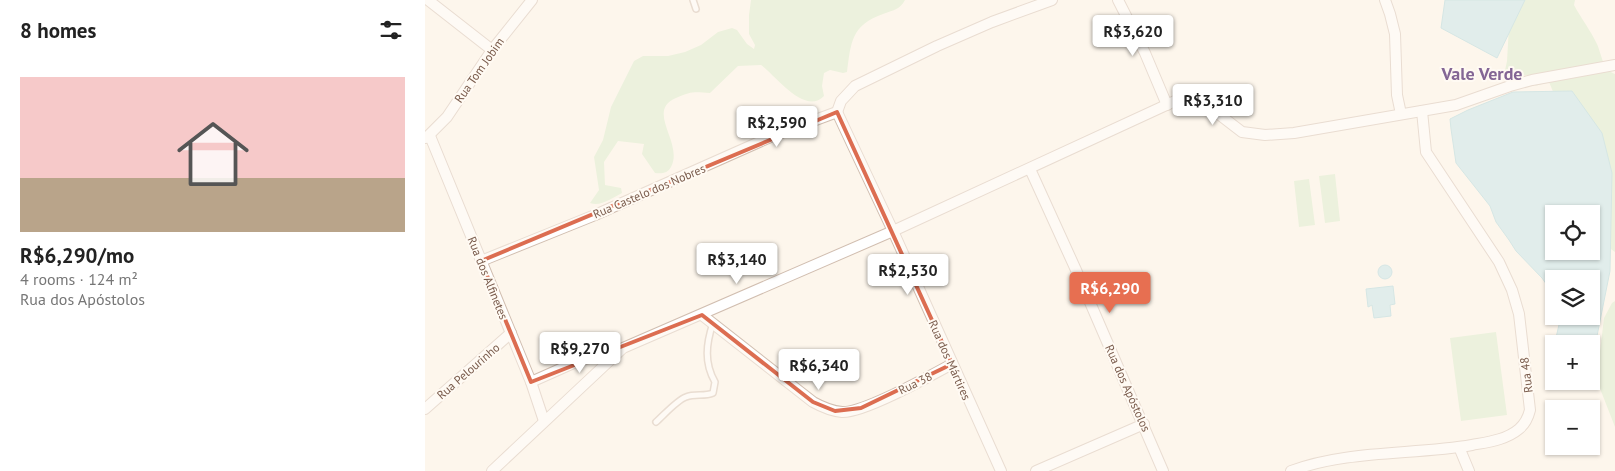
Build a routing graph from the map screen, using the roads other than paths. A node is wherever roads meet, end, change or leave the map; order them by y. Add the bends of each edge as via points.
1 (428, 0) edge
2 (532, 0) edge
3 (693, 0) edge
4 (1052, 0) edge
5 (1118, 0) edge
6 (1385, 0) edge
7 (696, 8) dead end
8 (492, 50) junction
9 (1615, 66) edge
10 (1167, 105) junction
11 (1422, 110) junction
12 (837, 112) junction
13 (1401, 114) junction
14 (427, 137) edge
15 (1030, 169) junction
16 (893, 231) junction
17 (481, 261) junction
18 (702, 315) junction
19 (713, 323) junction
20 (511, 333) junction
21 (623, 348) junction
22 (952, 364) junction
23 (531, 382) junction
24 (425, 409) edge
25 (544, 421) junction
26 (656, 422) dead end
27 (1144, 424) junction
28 (1459, 447) junction
29 (491, 471) edge
30 (1001, 471) edge
31 (1036, 471) edge
32 (1163, 471) edge
33 (1291, 471) edge
34 (1469, 471) edge

1 - 8 street
2 - 8 street, Rua Tom Jobim
3 - 7 lane
4 - 12 street via 945,42 855,86 841,100
5 - 10 street
6 - 13 street via 1395,34 1397,95
8 - 14 street, Rua Tom Jobim via 447,117
9 - 11 street via 1532,80 1455,104
10 - 13 street via 1194,98 1242,132 1265,135
10 - 15 street
11 - 13 street
11 - 28 street, Rua 48 via 1426,152 1499,262 1512,290 1519,314 1530,410 1527,421 1518,430 1494,441
12 - 16 street, Rua dos Mártires
12 - 17 street, Rua Castelo dos Nobres via 775,135 603,212
14 - 17 street, Rua dos Alfinetes
15 - 16 street
15 - 27 street, Rua dos Apóstolos
16 - 18 street
16 - 22 street, Rua dos Mártires
17 - 20 street, Rua dos Alfinetes
18 - 19 street, Rua 38
18 - 21 street
19 - 22 street, Rua 38 via 813,402 835,411 861,408
19 - 26 lane via 706,355 709,372 715,382 713,393 684,397
20 - 23 street, Rua dos Alfinetes
20 - 24 street, Rua Pelourinho
21 - 23 street via 576,362
21 - 25 street
22 - 30 street, Rua dos Mártires
23 - 25 street, Rua dos Alfinetes
25 - 29 street
27 - 31 street
27 - 32 street, Rua dos Apóstolos
28 - 33 street, Rua 48 via 1329,460
28 - 34 street

